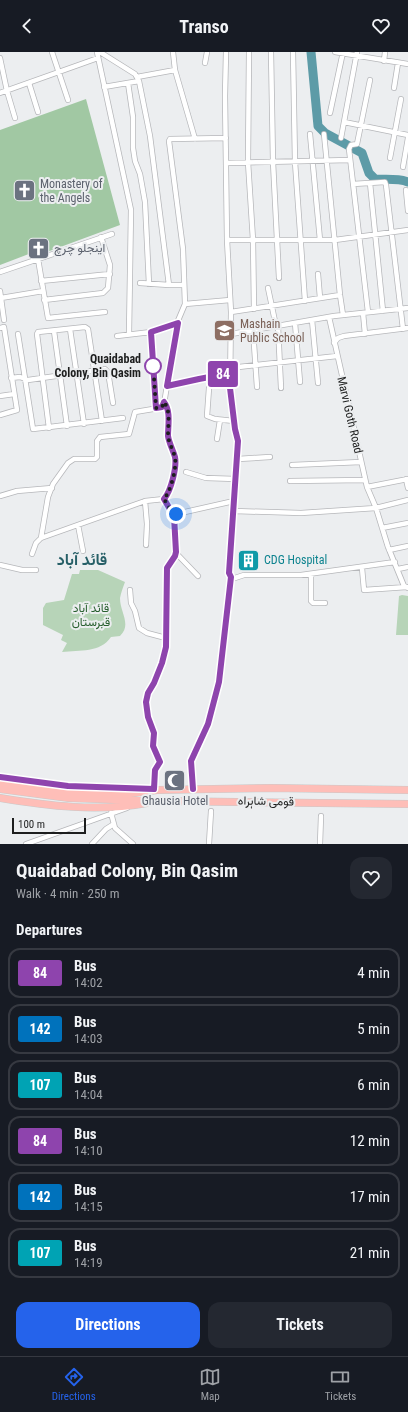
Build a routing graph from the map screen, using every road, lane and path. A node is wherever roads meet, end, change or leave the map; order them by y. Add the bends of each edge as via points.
1 (52, 52) edge
2 (97, 52) edge
3 (100, 52) edge
4 (174, 52) edge
5 (207, 52) edge
6 (226, 52) edge
7 (248, 52) edge
8 (271, 52) edge
9 (292, 52) edge
10 (335, 52) edge
11 (385, 52) edge
12 (342, 53) edge
13 (357, 54) edge
14 (0, 58) edge
15 (98, 58) junction
16 (384, 61) junction
17 (205, 63) dead end
18 (398, 63) junction
19 (408, 64) edge
20 (175, 70) junction
21 (58, 72) junction
22 (138, 79) junction
23 (370, 80) dead end
24 (29, 83) junction
25 (128, 83) junction
26 (104, 87) junction
27 (394, 88) dead end
28 (7, 91) junction
29 (0, 93) edge
30 (401, 99) dead end
31 (68, 100) dead end
32 (38, 112) dead end
33 (330, 113) dead end
34 (15, 118) dead end
35 (344, 122) junction
36 (361, 126) junction
37 (396, 132) junction
38 (310, 134) dead end
39 (324, 134) dead end
40 (408, 134) edge
41 (226, 138) junction
42 (341, 138) dead end
43 (408, 138) edge
44 (195, 139) junction
45 (390, 158) dead end
46 (326, 160) junction
47 (350, 160) junction
48 (313, 161) junction
49 (248, 162) junction
50 (273, 162) junction
51 (295, 162) junction
52 (226, 163) junction
53 (402, 167) dead end
54 (370, 183) junction
55 (353, 184) junction
56 (406, 190) dead end
57 (408, 211) edge
58 (408, 230) edge
59 (392, 232) junction
60 (112, 234) dead end
61 (375, 235) junction
62 (360, 237) junction
63 (101, 238) junction
64 (227, 240) junction
65 (253, 240) junction
66 (277, 240) junction
67 (300, 240) junction
68 (320, 240) junction
69 (335, 240) junction
70 (38, 259) junction
71 (0, 272) edge
72 (110, 274) junction
73 (318, 274) dead end
74 (279, 278) dead end
75 (41, 281) junction
76 (140, 283) dead end
77 (149, 284) junction
78 (169, 285) junction
79 (184, 285) junction
80 (268, 288) dead end
81 (0, 291) edge
82 (43, 291) junction
83 (340, 295) junction
84 (1, 298) edge
85 (320, 298) junction
86 (44, 300) junction
87 (230, 300) junction
88 (305, 301) junction
89 (185, 304) junction
90 (272, 306) junction
91 (408, 308) edge
92 (254, 309) junction
93 (401, 309) junction
94 (383, 311) junction
95 (105, 312) dead end
96 (231, 312) junction
97 (368, 312) junction
98 (363, 313) junction
99 (343, 315) junction
100 (329, 316) junction
101 (4, 320) dead end
102 (312, 320) junction
103 (178, 323) junction
104 (295, 323) junction
105 (277, 326) junction
106 (0, 328) edge
107 (406, 328) edge
108 (70, 329) junction
109 (253, 330) junction
110 (54, 331) junction
111 (151, 332) junction
112 (18, 334) dead end
113 (129, 334) junction
114 (231, 334) junction
115 (365, 334) junction
116 (117, 336) dead end
117 (334, 344) junction
118 (337, 356) junction
119 (316, 358) junction
120 (298, 361) junction
121 (280, 363) junction
122 (255, 365) junction
123 (95, 371) junction
124 (230, 371) junction
125 (77, 374) junction
126 (60, 376) junction
127 (11, 378) junction
128 (42, 379) junction
129 (24, 380) junction
130 (300, 382) dead end
131 (318, 383) dead end
132 (167, 386) junction
133 (257, 386) dead end
134 (209, 388) dead end
135 (281, 388) dead end
136 (14, 394) junction
137 (0, 396) edge
138 (164, 402) junction
139 (113, 403) dead end
140 (156, 408) junction
141 (0, 415) edge
142 (123, 418) dead end
143 (220, 420) junction
144 (102, 421) junction
145 (234, 421) junction
146 (84, 424) junction
147 (67, 426) junction
148 (49, 428) junction
149 (216, 439) dead end
150 (270, 457) dead end
151 (238, 459) junction
152 (361, 462) junction
153 (292, 465) dead end
154 (186, 472) dead end
155 (236, 479) junction
156 (407, 479) edge
157 (365, 480) junction
158 (290, 481) dead end
159 (367, 487) junction
160 (52, 488) junction
161 (408, 488) edge
162 (0, 496) edge
163 (164, 499) junction
164 (408, 500) edge
165 (145, 501) junction
166 (234, 501) junction
167 (376, 508) junction
168 (234, 511) junction
169 (174, 516) junction
170 (408, 523) edge
171 (78, 525) junction
172 (382, 528) junction
173 (41, 538) junction
174 (146, 545) dead end
175 (408, 546) edge
176 (389, 550) junction
177 (83, 551) dead end
178 (176, 552) junction
179 (32, 554) dead end
180 (395, 562) junction
181 (0, 565) edge
182 (408, 567) edge
183 (362, 568) junction
184 (398, 569) junction
185 (36, 570) dead end
186 (311, 574) junction
187 (198, 576) dead end
188 (231, 577) junction
189 (407, 588) edge
190 (130, 590) dead end
191 (325, 603) dead end
192 (166, 638) junction
193 (0, 777) edge
194 (0, 782) edge
195 (0, 789) edge
196 (193, 789) junction
197 (156, 790) junction
198 (408, 790) edge
199 (126, 796) junction
200 (0, 798) edge
201 (159, 801) junction
202 (408, 804) edge
203 (132, 806) junction
204 (211, 811) dead end
205 (111, 813) junction
206 (321, 816) dead end
207 (114, 824) junction
208 (26, 844) edge
209 (92, 844) edge
210 (133, 844) edge
211 (209, 844) edge
212 (320, 844) edge

1 - 21 street
2 - 15 street
3 - 22 street via 135,74
4 - 20 street
5 - 17 street
6 - 41 street
7 - 49 street
8 - 50 street
9 - 51 street
10 - 12 street
11 - 16 street
12 - 13 street
12 - 33 street
13 - 16 street
13 - 35 street
14 - 28 street
15 - 21 street
15 - 26 street
16 - 18 street
18 - 19 street
18 - 27 street
20 - 22 street
20 - 44 street
21 - 24 street
21 - 31 street
22 - 25 street
22 - 78 street via 151,143
23 - 36 street
24 - 28 street
24 - 32 street
25 - 26 street
25 - 77 street via 133,117 133,148 145,202
26 - 113 street via 131,210
28 - 29 street
28 - 34 street
30 - 37 street
35 - 36 street
35 - 42 street
36 - 37 street
36 - 47 street via 356,144 350,147
37 - 40 street
37 - 45 street
38 - 48 street
39 - 46 street
41 - 44 street
41 - 52 street
43 - 53 street
44 - 79 street via 169,141 183,249
46 - 47 street
46 - 48 street
46 - 69 street
47 - 55 street
48 - 51 street
48 - 68 street
49 - 50 street
49 - 52 street
49 - 65 street
50 - 51 street
50 - 66 street
51 - 67 street
52 - 64 street
54 - 55 street
54 - 59 street via 385,182
54 - 61 street
55 - 62 street
56 - 57 street
58 - 59 street
59 - 61 street
59 - 93 street
60 - 63 street
61 - 62 street
61 - 94 street
62 - 69 street
62 - 97 street
63 - 70 street
63 - 72 street via 110,265
64 - 65 street
64 - 87 street
65 - 66 street
65 - 92 street
66 - 67 street
66 - 74 street
67 - 68 street
67 - 88 street
68 - 69 street
69 - 83 street
70 - 71 street
70 - 75 street
72 - 75 street
72 - 86 street via 108,288 103,293
73 - 85 street
75 - 82 street
76 - 77 street
77 - 78 street
78 - 79 street
79 - 89 street
80 - 90 street
81 - 84 street
82 - 84 street
82 - 86 street
83 - 85 street
83 - 99 street
84 - 101 street
85 - 88 street
86 - 95 street via 47,317 50,319
87 - 89 street
87 - 96 street
88 - 90 street
89 - 103 street
90 - 92 street
90 - 105 street
91 - 93 street
92 - 96 street
93 - 94 street
93 - 107 street
94 - 97 street
96 - 114 street
97 - 98 street
98 - 99 street
98 - 115 street
99 - 100 street
100 - 102 street
100 - 117 street, Marvi Goth Road
102 - 104 street
102 - 119 street
103 - 111 street
103 - 132 street
104 - 105 street
104 - 120 street
105 - 109 street
105 - 121 street
106 - 127 street via 4,328
107 - 115 street
108 - 110 street
108 - 123 street via 88,329
108 - 125 street
109 - 114 street
109 - 122 street
110 - 126 street
110 - 128 street via 37,334
111 - 113 street
111 - 140 street
112 - 129 street
113 - 116 street
114 - 124 street
115 - 117 street via 338,338
117 - 118 street, Marvi Goth Road
118 - 119 street
118 - 152 street, Marvi Goth Road
119 - 120 street
119 - 131 street
120 - 121 street
120 - 130 street
121 - 122 street
121 - 135 street
122 - 124 street
122 - 133 street
123 - 125 street
123 - 139 street via 105,369 108,372
123 - 144 street
124 - 132 street
124 - 145 street
125 - 126 street
125 - 146 street
126 - 128 street
126 - 147 street
127 - 129 street via 20,377
127 - 136 street
128 - 129 street
128 - 148 street
129 - 148 street via 32,428
132 - 138 street
134 - 143 street via 207,415
136 - 137 street
136 - 141 street via 17,410
138 - 140 street via 162,407
138 - 163 street via 168,410 168,437 175,466 169,491
140 - 160 street via 135,412 129,434 100,437 97,441 97,457 74,459 68,463
142 - 144 street
143 - 145 street
143 - 149 street
144 - 146 street
145 - 151 street
146 - 147 street
147 - 148 street
150 - 151 street
151 - 155 street
152 - 153 street
152 - 157 street, Marvi Goth Road
154 - 155 street via 206,478
155 - 166 street
156 - 159 street
156 - 161 street
157 - 158 street
157 - 159 street, Marvi Goth Road
159 - 167 street, Marvi Goth Road
160 - 162 street via 17,491
160 - 173 street
163 - 165 street
163 - 169 street
164 - 167 street
165 - 171 street
165 - 174 street
166 - 168 street
166 - 169 street
167 - 168 street via 301,513
167 - 172 street, Marvi Goth Road
168 - 188 street via 229,573
169 - 178 street
170 - 172 street
171 - 173 street
171 - 177 street
172 - 176 street, Marvi Goth Road
173 - 179 street
175 - 176 street
176 - 180 street, Marvi Goth Road
178 - 187 street
178 - 192 street via 167,568
180 - 183 street
180 - 184 street, Marvi Goth Road
181 - 185 street
182 - 184 street
183 - 186 street
183 - 189 street via 364,590
184 - 189 street, Marvi Goth Road
186 - 188 street
186 - 191 street via 311,601
188 - 196 street via 219,682 208,724 191,761
190 - 192 street via 131,603 139,628
192 - 197 street via 162,663 146,702 154,733 153,746 160,762 155,770
193 - 197 highway via 68,786
194 - 199 highway
195 - 199 highway via 69,798
196 - 197 highway, قومی شاہراہ
196 - 198 highway, قومی شاہراہ
197 - 199 highway, قومی شاہراہ
199 - 201 highway, قومی شاہراہ
200 - 203 highway via 68,807
201 - 202 highway, قومی شاہراہ
201 - 203 highway
203 - 205 street
204 - 211 street
205 - 207 street
205 - 208 street
206 - 212 street
207 - 209 street
207 - 210 street via 115,828

